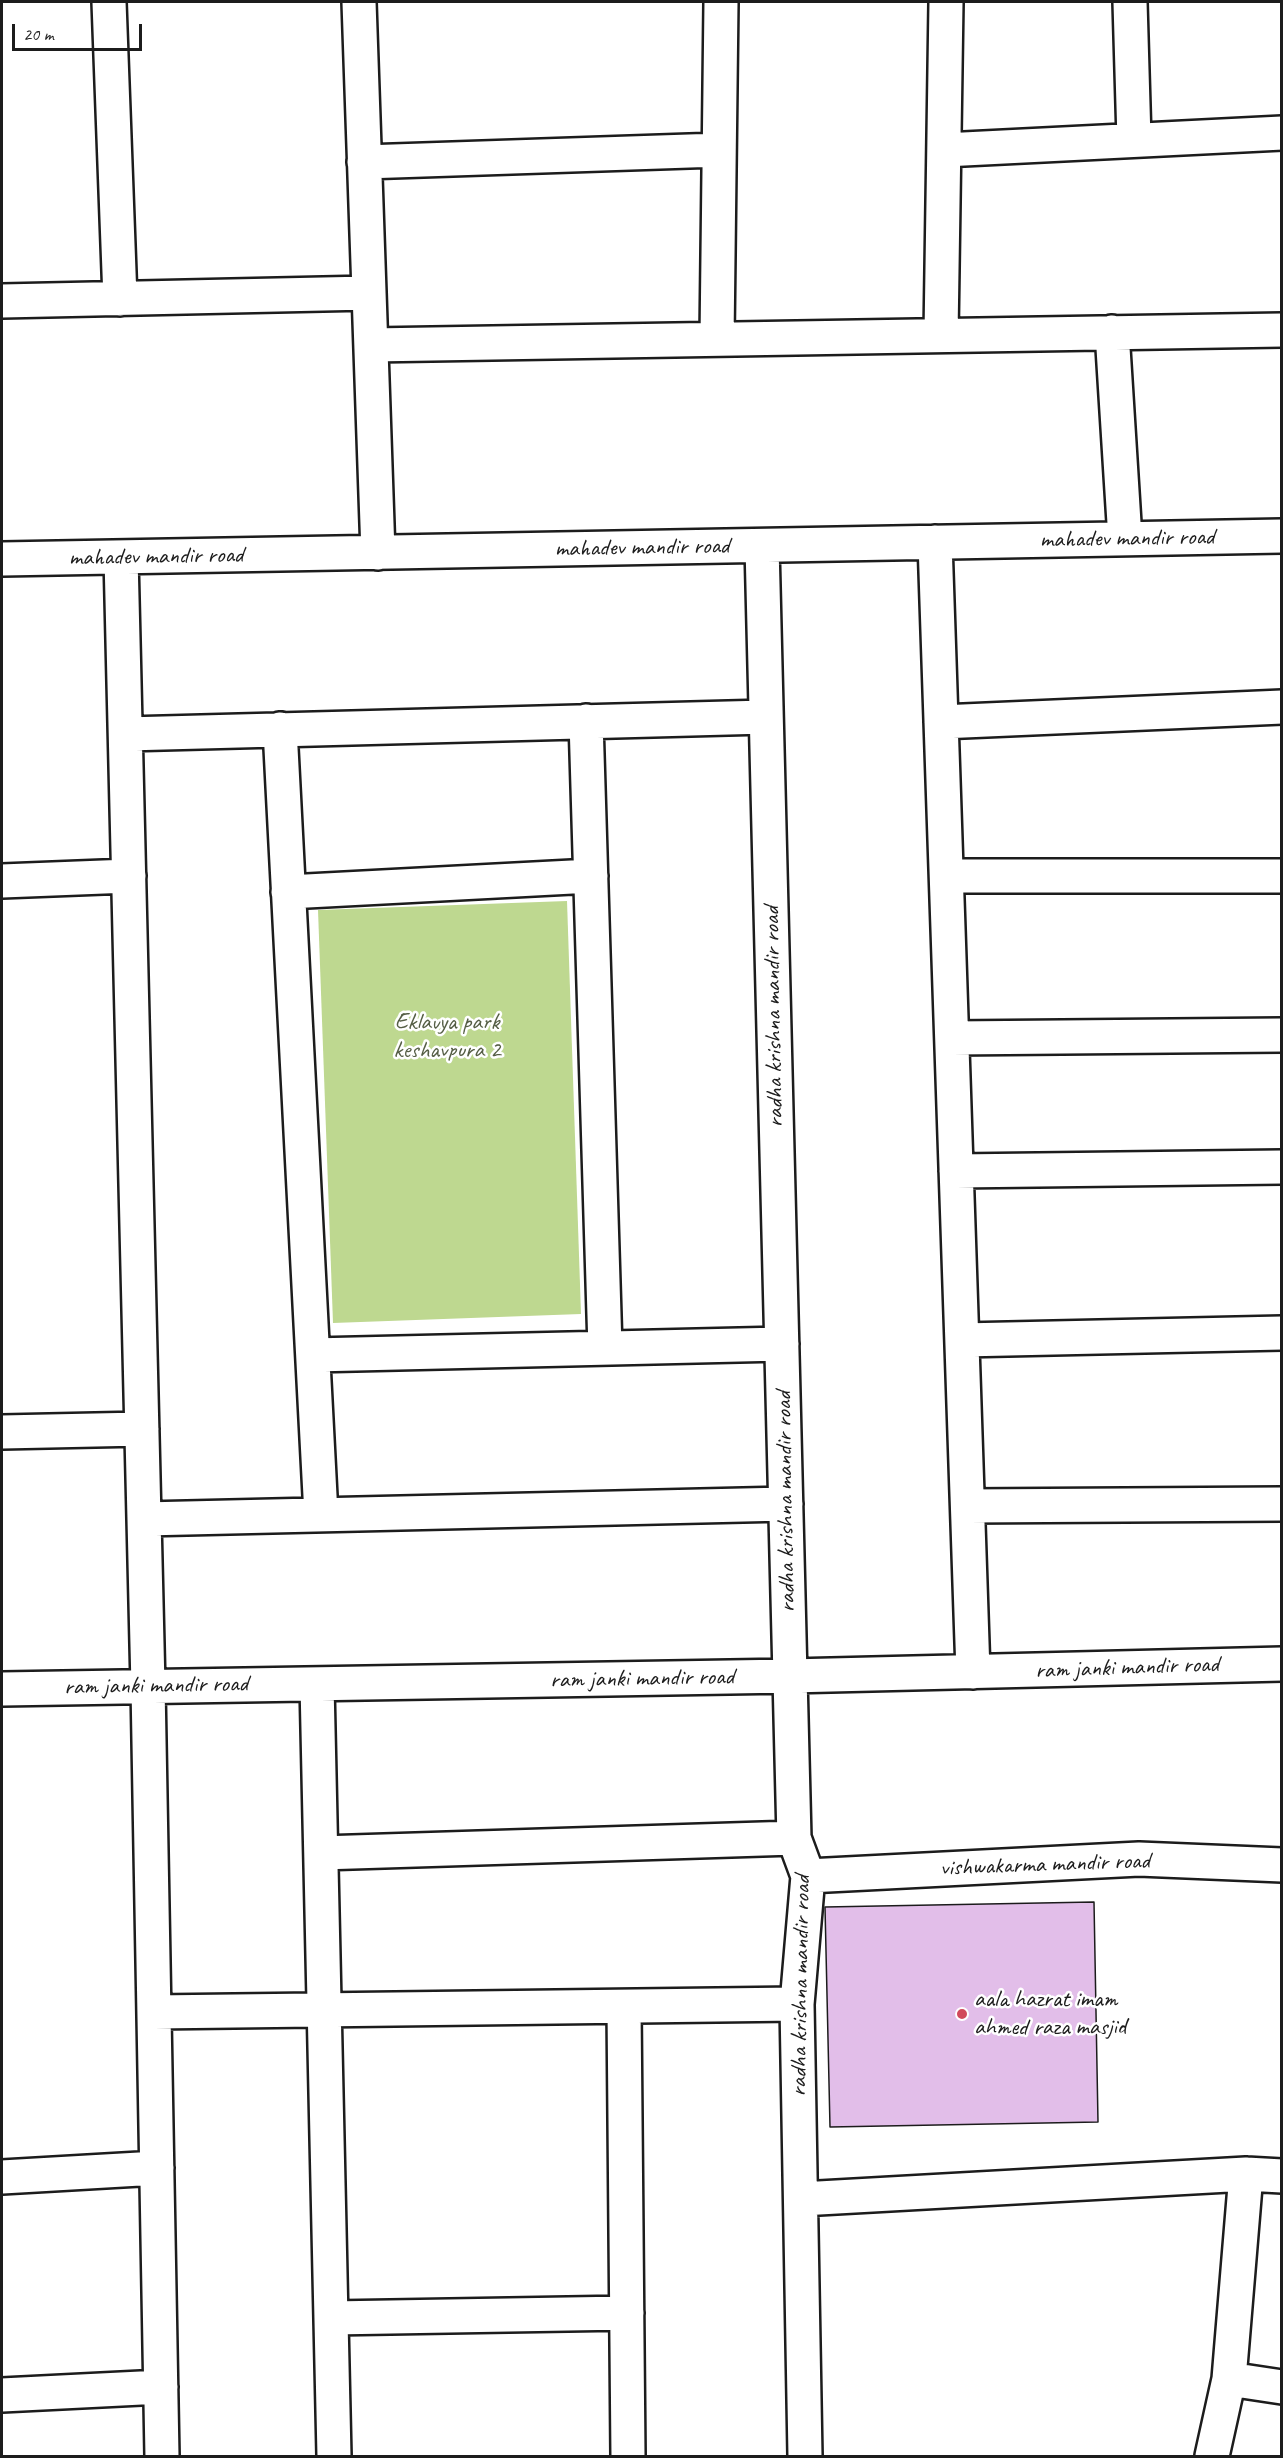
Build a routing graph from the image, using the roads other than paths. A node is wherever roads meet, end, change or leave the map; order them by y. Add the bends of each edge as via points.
1 (109, 2) edge
2 (359, 2) edge
3 (721, 2) edge
4 (946, 2) edge
5 (1130, 2) edge
6 (1281, 133) edge
7 (1134, 140) junction
8 (719, 150) junction
9 (944, 150) junction
10 (364, 162) junction
11 (369, 293) junction
12 (120, 299) junction
13 (2, 301) edge
14 (1281, 330) edge
15 (1112, 332) junction
16 (941, 335) junction
17 (717, 339) junction
18 (371, 345) junction
19 (1281, 536) edge
20 (1125, 539) junction
21 (935, 542) junction
22 (762, 546) junction
23 (378, 553) junction
24 (121, 557) junction
25 (2, 559) edge
26 (1281, 707) edge
27 (766, 717) junction
28 (586, 721) junction
29 (941, 722) junction
30 (280, 729) junction
31 (126, 734) junction
32 (129, 876) junction
33 (591, 876) junction
34 (947, 876) junction
35 (1281, 876) edge
36 (2, 881) edge
37 (288, 892) junction
38 (1281, 1035) edge
39 (951, 1038) junction
40 (1281, 1167) edge
41 (956, 1171) junction
42 (1281, 1334) edge
43 (962, 1340) junction
44 (782, 1344) junction
45 (605, 1348) junction
46 (313, 1355) junction
47 (142, 1429) junction
48 (2, 1432) edge
49 (786, 1504) junction
50 (1281, 1504) edge
51 (968, 1506) junction
52 (321, 1515) junction
53 (144, 1519) junction
54 (1281, 1664) edge
55 (973, 1672) junction
56 (790, 1676) junction
57 (317, 1684) junction
58 (148, 1686) junction
59 (2, 1689) edge
60 (794, 1838) junction
61 (321, 1853) junction
62 (1281, 1865) edge
63 (808, 1876) junction
64 (797, 2004) junction
65 (624, 2007) junction
66 (324, 2010) junction
67 (154, 2012) junction
68 (157, 2168) junction
69 (1246, 2174) junction
70 (1281, 2176) edge
71 (2, 2177) edge
72 (801, 2199) junction
73 (627, 2313) junction
74 (331, 2318) junction
75 (1229, 2379) junction
76 (161, 2387) junction
77 (1281, 2387) edge
78 (2, 2395) edge
79 (162, 2457) edge
80 (334, 2457) edge
81 (628, 2457) edge
82 (805, 2457) edge
83 (1212, 2457) edge

1 - 12 street
2 - 10 street
3 - 8 street
4 - 9 street
5 - 7 street
6 - 7 street
7 - 9 street
8 - 10 street
8 - 17 street
9 - 16 street
10 - 11 street
11 - 12 street
11 - 18 street
12 - 13 street
14 - 15 street
15 - 16 street
15 - 20 street
16 - 17 street
17 - 18 street
18 - 23 street
19 - 20 street, mahadev mandir road
20 - 21 street, mahadev mandir road
21 - 22 street, mahadev mandir road
21 - 29 street
22 - 23 street, mahadev mandir road
22 - 27 street, radha krishna mandir road
23 - 24 street, mahadev mandir road
24 - 25 street, mahadev mandir road
24 - 31 street
26 - 29 street
27 - 28 street
27 - 44 street, radha krishna mandir road
28 - 30 street
28 - 33 street
29 - 34 street
30 - 31 street
30 - 37 street
31 - 32 street
32 - 36 street
32 - 47 street
33 - 37 street
33 - 45 street
34 - 35 street
34 - 39 street
37 - 46 street
38 - 39 street
39 - 41 street
40 - 41 street
41 - 43 street
42 - 43 street
43 - 51 street
44 - 45 street
44 - 49 street, radha krishna mandir road
45 - 46 street
46 - 52 street
47 - 48 street
47 - 53 street
49 - 52 street
49 - 56 street, radha krishna mandir road
50 - 51 street
51 - 55 street
52 - 53 street
53 - 58 street
54 - 55 street, ram janki mandir road
55 - 56 street, ram janki mandir road
56 - 57 street, ram janki mandir road
56 - 60 street, radha krishna mandir road
57 - 58 street, ram janki mandir road
57 - 61 street
58 - 59 street, ram janki mandir road
58 - 67 street
60 - 61 street
60 - 63 street, radha krishna mandir road
61 - 66 street
62 - 63 street, vishwakarma mandir road via 1139,1859
63 - 64 street, radha krishna mandir road
64 - 65 street
64 - 72 street, radha krishna mandir road
65 - 66 street
65 - 73 street
66 - 67 street
66 - 74 street
67 - 68 street
68 - 71 street
68 - 76 street
69 - 70 street
69 - 72 street
69 - 75 street
72 - 82 street, radha krishna mandir road
73 - 74 street
73 - 81 street
74 - 80 street
75 - 77 street
75 - 83 street
76 - 78 street
76 - 79 street

